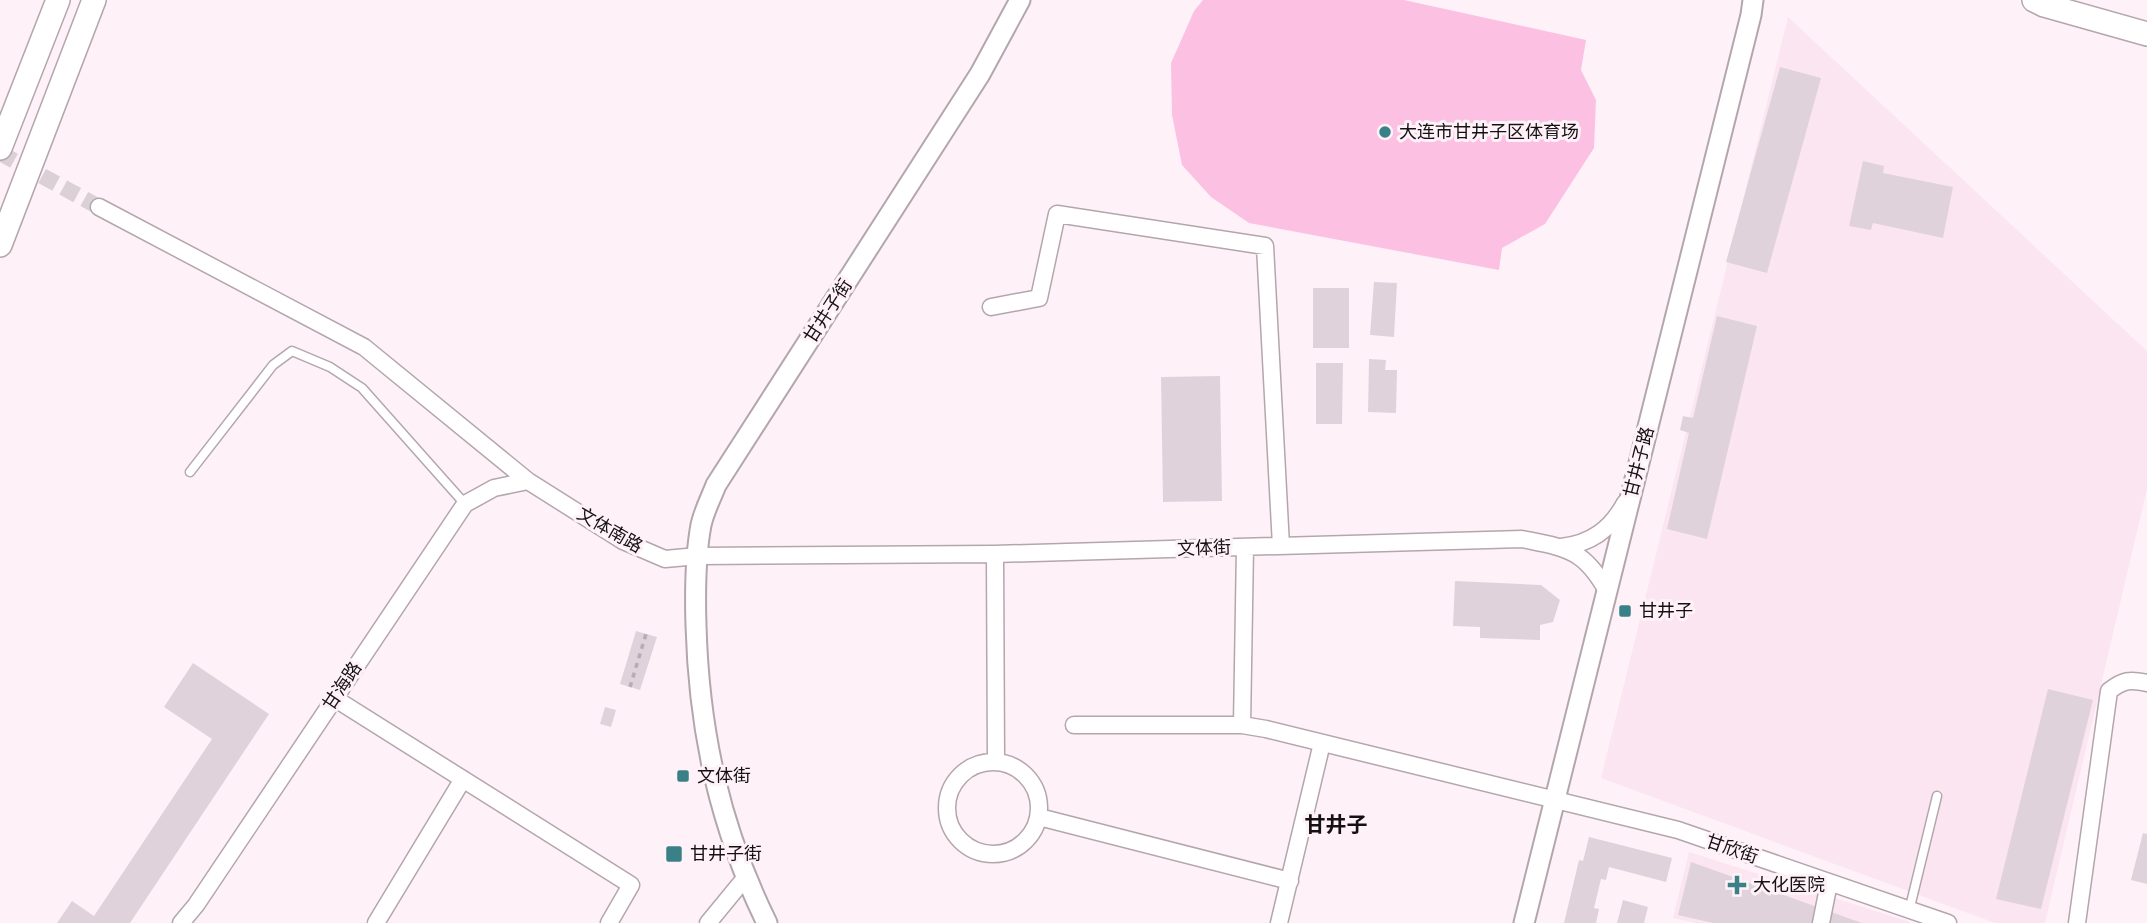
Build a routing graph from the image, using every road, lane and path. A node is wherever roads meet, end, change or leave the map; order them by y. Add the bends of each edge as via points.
1 (58, 0) edge
2 (94, 0) edge
3 (1020, 0) edge
4 (1753, 0) edge
5 (2034, 0) edge
6 (2147, 34) edge
7 (0, 148) edge
8 (99, 207) tunnel mouth
9 (0, 245) edge
10 (991, 307) dead end
11 (190, 472) dead end
12 (528, 481) junction
13 (1632, 488) junction
14 (465, 504) junction
15 (1281, 546) junction
16 (1245, 547) junction
17 (1561, 547) junction
18 (995, 554) junction
19 (698, 556) junction
20 (1607, 591) junction
21 (646, 634) dead end
22 (2147, 683) edge
23 (630, 687) dead end
24 (334, 698) junction
25 (1074, 725) dead end
26 (1242, 725) junction
27 (1322, 743) junction
28 (996, 761) junction
29 (463, 779) junction
30 (1937, 796) dead end
31 (1554, 799) junction
32 (1039, 817) junction
33 (745, 878) junction
34 (1290, 880) junction
35 (1829, 883) junction
36 (1909, 911) junction
37 (1926, 920) edge
38 (181, 923) edge
39 (376, 923) edge
40 (608, 923) edge
41 (708, 923) edge
42 (767, 923) edge
43 (1279, 923) edge
44 (1524, 923) edge
45 (1821, 923) edge
46 (1948, 923) edge
47 (2077, 923) edge

1 - 7 main road
2 - 9 main road
3 - 19 street, 甘井子街 via 981,74 716,485 702,523
4 - 13 street, 甘井子路
5 - 6 main road
8 - 12 street, 文体南路 via 364,347
10 - 15 street via 1039,298 1057,214 1265,246
11 - 14 lane via 273,365 292,351 330,367 362,388
12 - 14 street, 甘海路 via 494,488
12 - 19 street, 文体南路 via 623,541 665,559
13 - 17 street via 1606,529 1577,545
13 - 20 street, 甘井子路
14 - 24 street, 甘海路
15 - 16 street, 文体街
15 - 17 street, 文体街 via 1522,539
16 - 18 street, 文体街
16 - 26 street
17 - 20 street, 文体街 via 1596,571
18 - 19 street, 文体街
18 - 28 street
19 - 33 street, 甘井子街 via 697,677 708,752
20 - 31 street, 甘井子路
21 - 23 path
22 - 47 street via 2131,679 2109,691
24 - 29 street
24 - 38 street, 甘海路
25 - 26 street, 甘欣街
26 - 27 street, 甘欣街
27 - 31 street, 甘欣街
27 - 34 street
28 - 32 street via 1025,773 1040,801
28 - 32 street via 981,763 957,779 947,807 955,834 978,852 1009,852 1023,844
29 - 39 street
29 - 40 street via 631,885
30 - 36 lane
31 - 35 street, 甘欣街 via 1678,830
31 - 44 street, 甘井子路
32 - 34 street
33 - 41 street
33 - 42 street, 甘井子街
34 - 43 street
35 - 36 street, 甘欣街
35 - 45 street
36 - 37 street, 甘欣街
37 - 46 street, 甘欣街

